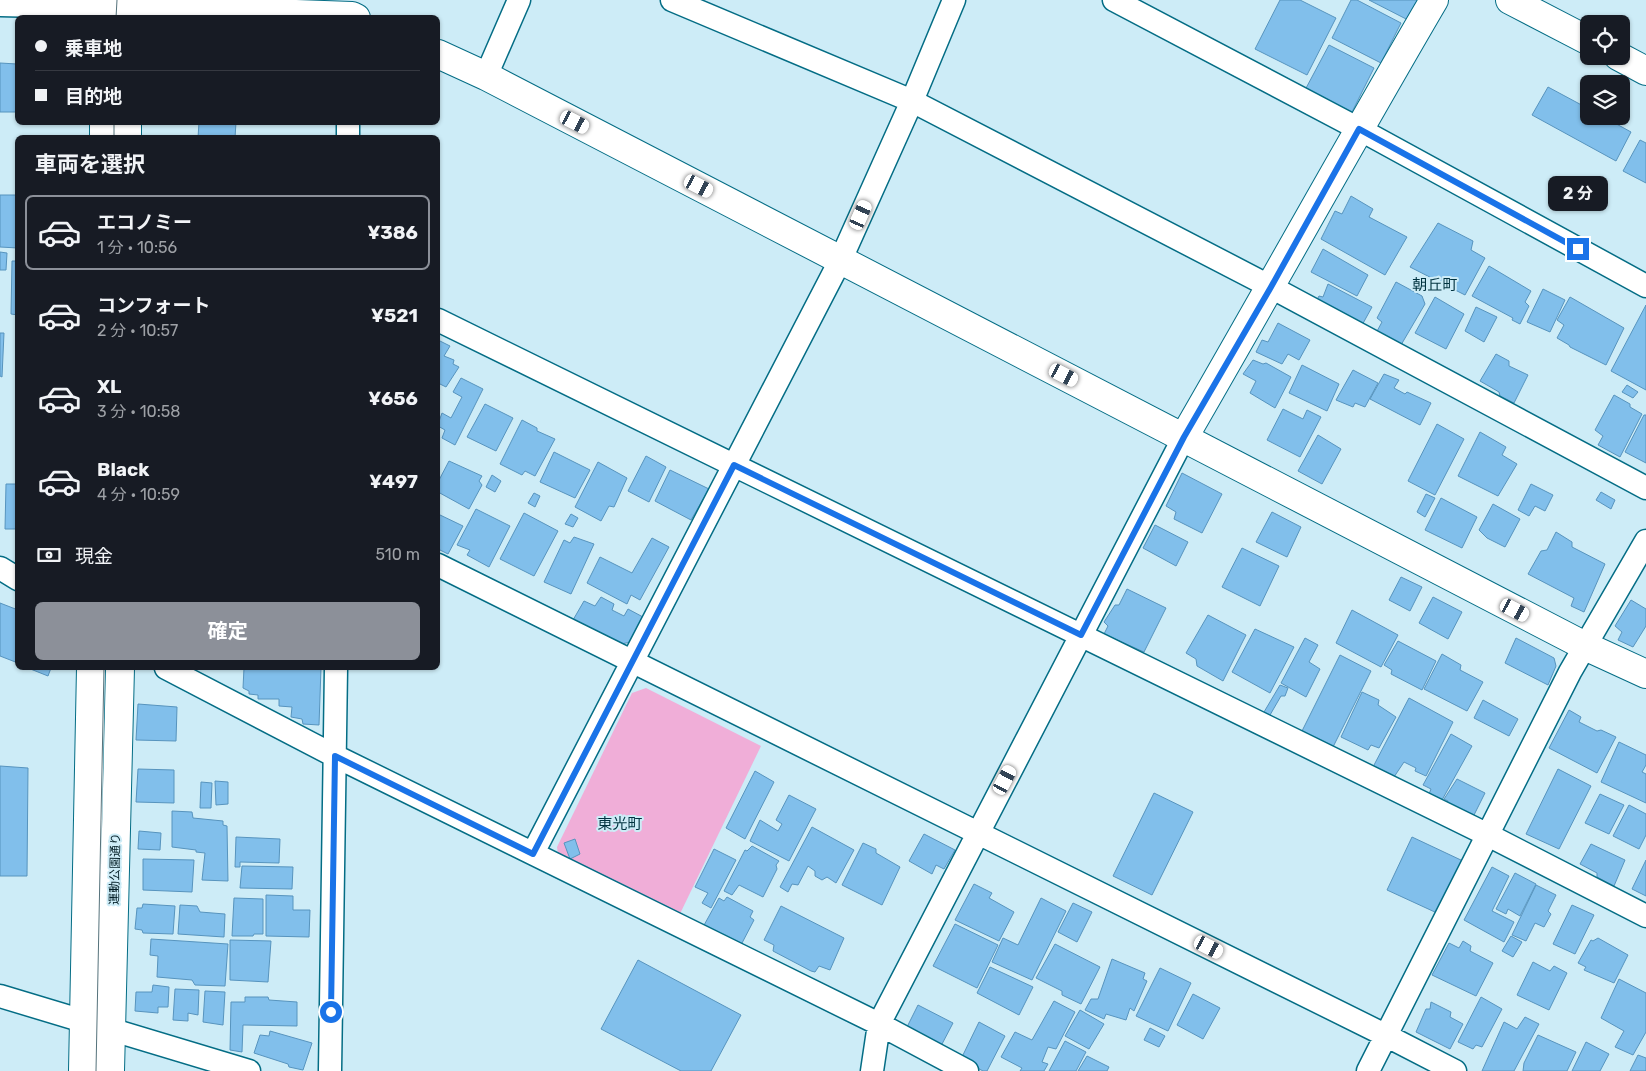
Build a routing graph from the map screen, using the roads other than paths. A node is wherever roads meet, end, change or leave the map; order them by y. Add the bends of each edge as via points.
1 (520, 0) edge
2 (672, 0) edge
3 (954, 0) edge
4 (1114, 0) edge
5 (1434, 0) edge
6 (1510, 0) edge
7 (0, 5) edge
8 (117, 8) edge
9 (353, 13) edge
10 (1580, 36) edge
11 (440, 55) edge
12 (1630, 62) edge
13 (1646, 71) edge
14 (486, 76) junction
15 (912, 101) junction
16 (1359, 129) junction
17 (841, 259) junction
18 (1646, 286) edge
19 (1271, 287) junction
20 (440, 321) edge
21 (1184, 437) junction
22 (734, 465) junction
23 (1646, 488) edge
24 (1646, 541) edge
25 (440, 566) edge
26 (0, 568) edge
27 (15, 577) edge
28 (1081, 635) junction
29 (1585, 646) junction
30 (632, 662) junction
31 (91, 670) edge
32 (120, 670) edge
33 (170, 670) edge
34 (336, 670) edge
35 (1646, 674) edge
36 (335, 756) junction
37 (978, 833) junction
38 (1488, 835) junction
39 (533, 854) junction
40 (1646, 916) edge
41 (0, 996) edge
42 (84, 1021) junction
43 (879, 1024) junction
44 (111, 1029) junction
45 (1387, 1036) junction
46 (83, 1071) edge
47 (110, 1071) edge
48 (249, 1071) edge
49 (330, 1071) edge
50 (872, 1071) edge
51 (967, 1071) edge
52 (1368, 1071) edge
53 (1455, 1071) edge

1 - 14 street
2 - 15 street
3 - 15 street
4 - 16 street
5 - 16 street
6 - 10 street
7 - 8 street
8 - 9 street
11 - 14 street
12 - 13 street
14 - 17 street
15 - 17 street
15 - 19 street
16 - 18 street
16 - 19 street
17 - 21 street
17 - 22 street
19 - 21 street
19 - 23 street
20 - 22 street
21 - 28 street
21 - 29 street
22 - 28 street
22 - 30 street
24 - 29 street
25 - 30 street
26 - 27 street
28 - 37 street
28 - 38 street
29 - 35 street
29 - 38 street
30 - 37 street
30 - 39 street
31 - 42 street
32 - 44 street, 運動公園通り
33 - 36 street
34 - 36 street
36 - 39 street
36 - 49 street
37 - 43 street
37 - 45 street
38 - 40 street
38 - 45 street
39 - 43 street
41 - 42 street
42 - 44 street
42 - 46 street
43 - 50 street
43 - 51 street
44 - 47 street, 運動公園通り
44 - 48 street
45 - 52 street
45 - 53 street

